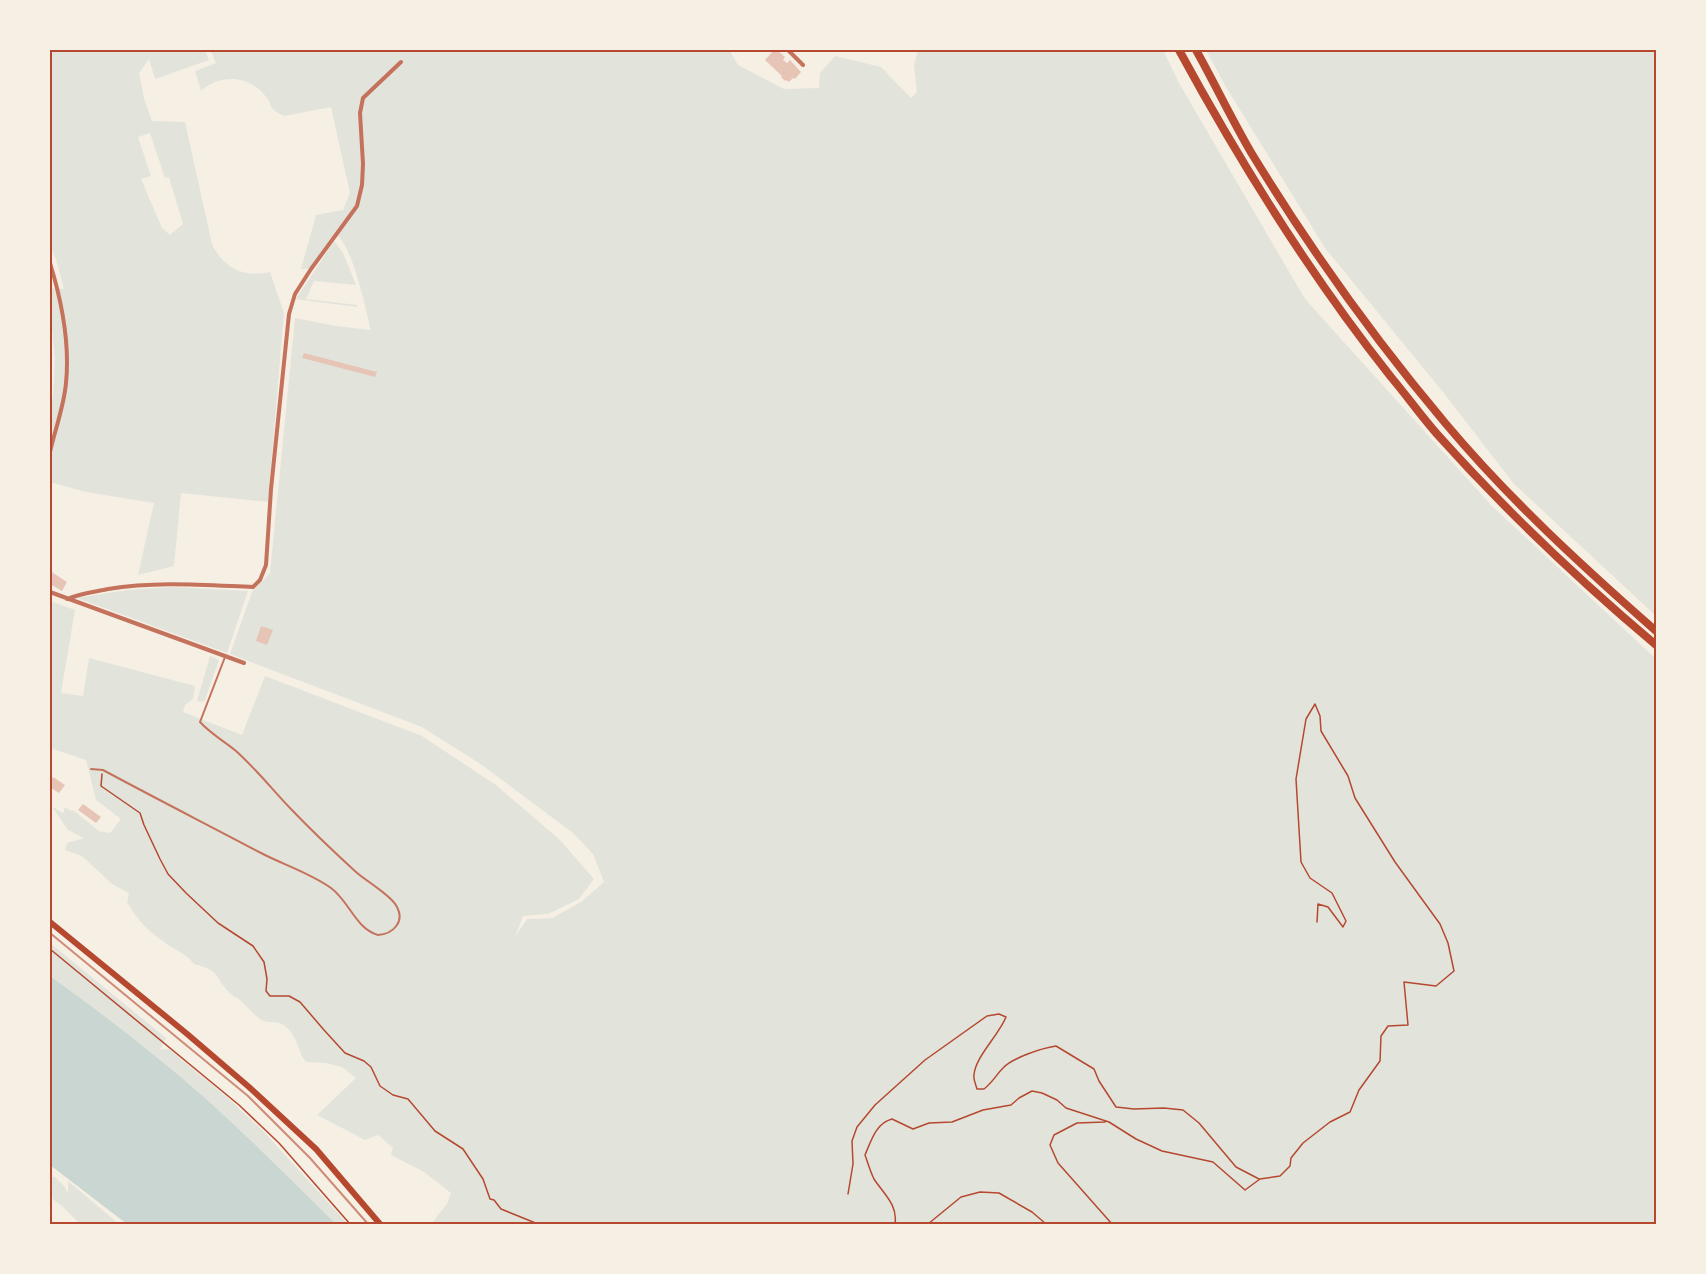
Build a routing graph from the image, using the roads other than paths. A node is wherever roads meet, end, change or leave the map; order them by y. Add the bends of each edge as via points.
1 (788, 50) edge
2 (1179, 50) edge
3 (1196, 50) edge
4 (401, 62) dead end
5 (803, 65) dead end
6 (50, 263) edge
7 (50, 452) edge
8 (50, 592) edge
9 (68, 599) junction
10 (1656, 631) edge
11 (1656, 645) edge
12 (225, 657) junction
13 (244, 663) dead end
14 (91, 769) dead end
15 (50, 922) edge
16 (380, 1224) edge

1 - 5 street
2 - 11 highway via 1290,238 1371,352 1480,480 1533,534
3 - 10 highway via 1251,153 1384,347 1487,470 1577,560
4 - 9 street via 363,98 362,185 357,206 295,294 289,314 266,565 261,580 252,587 171,583 126,586
6 - 7 street via 67,358 66,386
8 - 9 street
9 - 12 street
12 - 13 street
12 - 14 lane via 200,722 236,751 367,882 392,899 400,915 391,932 375,934 363,928 332,888 103,770
15 - 16 main road via 249,1087 316,1149

